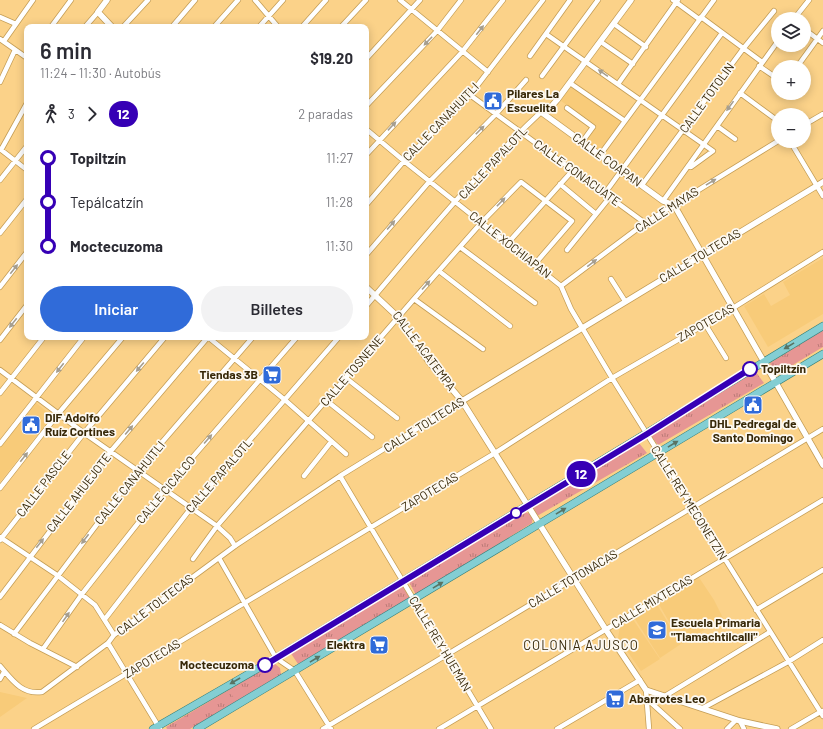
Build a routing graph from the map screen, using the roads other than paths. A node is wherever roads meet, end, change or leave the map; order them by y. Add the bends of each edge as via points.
1 (34, 0) edge
2 (72, 0) edge
3 (107, 0) edge
4 (148, 0) edge
5 (195, 0) edge
6 (238, 0) edge
7 (255, 0) edge
8 (283, 0) edge
9 (326, 0) edge
10 (366, 0) edge
11 (400, 0) edge
12 (420, 0) edge
13 (461, 0) edge
14 (503, 0) edge
15 (543, 0) edge
16 (570, 0) edge
17 (598, 0) edge
18 (631, 0) edge
19 (714, 0) edge
20 (809, 0) edge
21 (676, 1) edge
22 (412, 10) junction
23 (774, 11) dead end
24 (98, 12) junction
25 (800, 12) edge
26 (269, 16) junction
27 (0, 17) edge
28 (700, 18) junction
29 (16, 24) junction
30 (53, 24) edge
31 (88, 24) edge
32 (109, 24) edge
33 (126, 24) edge
34 (175, 24) edge
35 (217, 24) edge
36 (262, 24) edge
37 (276, 24) edge
38 (305, 24) edge
39 (344, 24) edge
40 (614, 24) junction
41 (437, 31) junction
42 (823, 31) edge
43 (722, 33) junction
44 (546, 34) junction
45 (811, 34) edge
46 (818, 38) junction
47 (2, 40) edge
48 (601, 42) junction
49 (823, 42) edge
50 (564, 47) junction
51 (646, 47) junction
52 (743, 49) junction
53 (14, 50) junction
54 (771, 50) edge
55 (462, 52) junction
56 (24, 56) edge
57 (369, 56) edge
58 (530, 56) dead end
59 (803, 60) edge
60 (586, 62) junction
61 (633, 64) junction
62 (761, 64) junction
63 (488, 72) junction
64 (771, 73) edge
65 (542, 76) dead end
66 (526, 80) dead end
67 (0, 82) edge
68 (570, 83) junction
69 (618, 84) junction
70 (740, 93) junction
71 (470, 95) junction
72 (640, 99) junction
73 (369, 103) edge
74 (24, 108) edge
75 (567, 108) dead end
76 (541, 112) junction
77 (496, 114) junction
78 (823, 114) edge
79 (662, 115) junction
80 (771, 117) edge
81 (625, 121) junction
82 (811, 121) edge
83 (716, 126) junction
84 (684, 130) junction
85 (369, 132) edge
86 (520, 132) junction
87 (735, 139) dead end
88 (379, 140) junction
89 (582, 142) junction
90 (703, 144) junction
91 (771, 145) edge
92 (794, 148) edge
93 (0, 150) edge
94 (24, 150) edge
95 (369, 152) edge
96 (600, 155) junction
97 (16, 160) junction
98 (404, 161) junction
99 (688, 166) junction
100 (24, 167) edge
101 (573, 170) junction
102 (622, 171) junction
103 (0, 180) edge
104 (429, 182) junction
105 (823, 182) edge
106 (560, 184) junction
107 (642, 185) junction
108 (817, 186) junction
109 (605, 193) junction
110 (823, 196) edge
111 (610, 197) junction
112 (546, 200) junction
113 (663, 201) junction
114 (369, 202) edge
115 (24, 203) edge
116 (455, 203) junction
117 (674, 204) junction
118 (596, 214) junction
119 (482, 223) junction
120 (645, 223) junction
121 (0, 232) edge
122 (508, 243) junction
123 (460, 247) junction
124 (567, 250) dead end
125 (369, 252) edge
126 (823, 252) edge
127 (702, 254) junction
128 (24, 256) edge
129 (534, 265) junction
130 (439, 271) junction
131 (611, 278) dead end
132 (561, 286) junction
133 (0, 287) edge
134 (369, 290) edge
135 (375, 295) junction
136 (414, 299) junction
137 (625, 301) junction
138 (369, 302) edge
139 (535, 303) dead end
140 (733, 308) junction
141 (24, 309) edge
142 (398, 317) junction
143 (705, 324) junction
144 (510, 326) dead end
145 (823, 326) edge
146 (582, 328) junction
147 (0, 340) edge
148 (42, 340) edge
149 (82, 340) edge
150 (120, 340) edge
151 (162, 340) edge
152 (205, 340) edge
153 (212, 340) edge
154 (250, 340) edge
155 (294, 340) edge
156 (336, 340) edge
157 (482, 349) dead end
158 (823, 354) edge
159 (726, 358) dead end
160 (234, 359) junction
161 (763, 361) junction
162 (0, 370) edge
163 (12, 378) junction
164 (346, 378) junction
165 (612, 378) junction
166 (261, 380) junction
167 (776, 382) junction
168 (0, 393) edge
169 (36, 397) junction
170 (285, 400) junction
171 (327, 401) junction
172 (462, 401) junction
173 (58, 414) junction
174 (397, 418) dead end
175 (308, 422) junction
176 (823, 429) edge
177 (84, 433) junction
178 (647, 434) junction
179 (372, 437) dead end
180 (807, 438) junction
181 (331, 442) junction
182 (0, 444) edge
183 (111, 451) junction
184 (495, 453) junction
185 (658, 453) junction
186 (346, 454) dead end
187 (823, 465) edge
188 (138, 470) junction
189 (304, 476) dead end
190 (340, 476) junction
191 (0, 488) edge
192 (165, 488) junction
193 (823, 500) edge
194 (528, 506) junction
195 (191, 508) junction
196 (692, 508) junction
197 (540, 524) junction
198 (217, 526) junction
199 (370, 528) junction
200 (0, 538) edge
201 (235, 546) junction
202 (30, 556) junction
203 (219, 558) junction
204 (193, 559) dead end
205 (724, 559) junction
206 (823, 570) edge
207 (57, 575) junction
208 (574, 579) junction
209 (403, 581) junction
210 (82, 594) junction
211 (0, 597) edge
212 (414, 600) junction
213 (243, 603) junction
214 (756, 610) junction
215 (105, 619) junction
216 (0, 625) edge
217 (606, 630) junction
218 (770, 632) junction
219 (14, 634) junction
220 (114, 635) junction
221 (823, 640) edge
222 (108, 643) junction
223 (43, 649) junction
224 (447, 655) junction
225 (276, 658) junction
226 (788, 662) junction
227 (0, 666) edge
228 (77, 666) junction
229 (295, 671) junction
230 (4, 672) junction
231 (127, 674) junction
232 (0, 679) edge
233 (640, 680) junction
234 (646, 690) junction
235 (665, 696) junction
236 (648, 700) junction
237 (478, 706) junction
238 (703, 708) junction
239 (822, 713) edge
240 (738, 721) junction
241 (330, 727) edge
242 (157, 728) edge
243 (34, 729) edge
244 (197, 729) edge
245 (323, 729) edge
246 (439, 729) edge
247 (491, 729) edge
248 (557, 729) edge
249 (649, 729) edge
250 (680, 729) edge
251 (726, 729) edge
252 (744, 729) edge
253 (777, 729) edge
254 (791, 729) edge

1 - 29 street
2 - 30 street
3 - 24 street
4 - 33 street
5 - 34 street
6 - 35 street
7 - 26 street
8 - 26 street
9 - 38 street
10 - 39 street
11 - 22 street
12 - 22 street
13 - 41 street
55 -> 14 street
15 - 63 street, CALLE CANAHUITLI
16 - 44 street
17 - 50 street
18 - 40 street, CALLE PAPALOTL
19 - 28 street
20 - 25 street
21 - 28 street
21 - 51 street
22 - 41 street
22 - 57 street
23 - 52 street, CALLE TOTOLIN
24 - 31 street
24 - 32 street
26 - 36 street
26 - 37 street
27 - 29 street
28 - 43 street
28 - 72 street
29 - 47 street
40 - 48 street, CALLE PAPALOTL
40 - 51 street
41 - 55 street
41 -> 73 street
42 - 46 street
43 - 52 street
43 - 79 street
44 - 50 street
44 - 58 street
45 - 46 street
46 - 49 street
46 - 59 street
47 - 53 street
48 - 60 street, CALLE PAPALOTL
48 - 61 street
50 - 60 street
50 - 65 street
51 - 61 street
52 - 62 street
52 - 84 street, CALLE TOTOLIN
53 - 56 street
53 - 67 street
54 - 62 street
55 - 63 street
88 -> 55 street
60 - 68 street, CALLE PAPALOTL
69 -> 60 street
61 - 69 street
62 - 64 street
62 - 70 street
63 - 71 street, CALLE CANAHUITLI
66 - 77 street
68 - 76 street, CALLE PAPALOTL via 550,108
68 - 81 street
69 - 72 street
70 - 80 street
70 -> 83 street
71 - 77 street, CALLE CONACUATE
71 - 98 street, CALLE CANAHUITLI
72 - 79 street
72 - 81 street
74 - 93 street
75 - 89 street via 593,127
76 - 86 street, CALLE PAPALOTL
76 - 89 street, CALLE COAPAN
77 - 86 street, CALLE CONACUATE
104 -> 77 street
78 - 82 street
79 - 84 street
79 - 102 street
81 - 96 street
83 - 87 street
83 - 90 street
84 - 90 street
84 - 107 street, CALLE TOTOLIN
85 - 88 street, CALLE XOCHIAPAN
86 - 101 street, CALLE CONACUATE
86 - 116 street, CALLE PAPALOTL
88 - 95 street
88 - 98 street, CALLE XOCHIAPAN
89 - 96 street, CALLE COAPAN
90 - 99 street
90 - 99 street via 713,151 691,167
117 -> 91 street, CALLE MAYAS
92 - 108 street
93 - 97 street
94 - 97 street
96 - 102 street, CALLE COAPAN
97 - 100 street
97 - 103 street
98 - 104 street, CALLE XOCHIAPAN
98 - 114 street, CALLE CANAHUITLI
99 - 113 street
101 - 106 street
101 - 109 street, CALLE CONACUATE
102 - 107 street, CALLE COAPAN
102 - 109 street
104 - 116 street, CALLE XOCHIAPAN
125 -> 104 street
105 - 108 street, CALLE TOLTECAS
106 - 112 street
106 - 118 street
107 - 113 street, CALLE COAPAN
108 - 110 street
108 - 127 street, CALLE TOLTECAS
109 - 111 street, CALLE CONACUATE
111 - 118 street
111 - 120 street, CALLE CONACUATE
119 -> 112 street, CALLE TOSNENE via 521,182
112 - 122 street
112 - 129 street via 572,221
113 - 117 street, CALLE COAPAN
115 - 121 street
116 - 119 street, CALLE XOCHIAPAN
116 - 135 street, CALLE PAPALOTL
117 - 120 street, CALLE MAYAS
117 - 127 street
118 - 124 street
119 - 122 street, CALLE XOCHIAPAN
119 - 123 street, CALLE TOSNENE
132 -> 120 street, CALLE MAYAS
122 - 129 street, CALLE XOCHIAPAN
123 - 130 street, CALLE TOSNENE
123 - 139 street
126 - 140 street, ZAPOTECAS
127 - 137 street, CALLE TOLTECAS
127 - 140 street
133 -> 128 street
129 - 132 street, CALLE XOCHIAPAN
136 -> 130 street, CALLE TOSNENE
130 - 144 street
131 - 137 street
132 - 146 street, CALLE REY MECONETZIN
134 - 135 street, CALLE ACATEMPA
135 - 138 street, CALLE PAPALOTL
135 - 142 street, CALLE ACATEMPA
136 - 142 street, CALLE TOSNENE
136 - 157 street
137 - 146 street, CALLE TOLTECAS
140 - 143 street, ZAPOTECAS
140 - 161 street
141 -> 147 street
142 - 164 street, CALLE TOSNENE
142 - 172 street, CALLE ACATEMPA via 432,367
143 - 159 street
143 - 165 street, ZAPOTECAS
145 -> 161 main road
146 - 165 street, CALLE REY MECONETZIN
146 - 172 street, CALLE TOLTECAS
148 - 163 street
149 -> 169 street
150 - 173 street
151 -> 177 street, CALLE PASCLE
183 -> 152 street, CALLE AHUEJOTE
153 - 160 street
154 - 160 street, CALLE CANAHUITLI
155 - 166 street, CALLE CICALCO
156 - 170 street, CALLE PAPALOTL
158 - 167 main road
160 - 166 street
160 - 188 street, CALLE CANAHUITLI
161 - 167 street
161 - 178 main road
162 - 163 street
163 - 168 street
163 - 169 street
164 - 171 street, CALLE TOSNENE
164 - 174 street
165 - 178 street, CALLE REY MECONETZIN
165 - 184 street, ZAPOTECAS
166 - 170 street
192 -> 166 street, CALLE CICALCO
167 - 180 street
185 -> 167 main road
169 - 173 street
169 - 182 street
170 - 175 street
170 - 195 street, CALLE PAPALOTL
171 - 175 street, CALLE TOSNENE
171 - 179 street
172 - 184 street, CALLE ACATEMPA
172 - 190 street, CALLE TOLTECAS
173 - 177 street
191 -> 173 street
175 - 181 street
175 - 198 street, CALLE TOSNENE
176 - 180 street, CALLE TOTONACAS
177 - 183 street
177 - 200 street, CALLE PASCLE
178 - 185 street, CALLE REY MECONETZIN
178 - 194 main road
180 - 187 street
180 - 196 street, CALLE TOTONACAS
181 - 186 street
181 - 189 street
183 - 188 street
202 -> 183 street, CALLE AHUEJOTE
184 - 194 street, CALLE ACATEMPA
184 - 199 street, ZAPOTECAS
185 - 196 street, CALLE REY MECONETZIN
197 -> 185 main road
188 - 192 street
188 -> 207 street, CALLE CANAHUITLI
190 - 199 street, CALLE REY HUEMAN
190 - 201 street, CALLE TOLTECAS
192 - 195 street
192 - 210 street, CALLE CICALCO
193 - 205 street, CALLE MIXTECAS
194 - 197 street, CALLE ACATEMPA
194 - 209 main road
195 - 198 street
195 - 215 street, CALLE PAPALOTL
196 - 205 street, CALLE REY MECONETZIN
196 - 208 street, CALLE TOTONACAS
197 - 208 street, CALLE ACATEMPA
212 -> 197 main road
198 - 201 street
198 - 204 street, CALLE TOSNENE
199 - 209 street, CALLE REY HUEMAN
199 - 213 street, ZAPOTECAS
200 - 202 street
201 - 203 street, CALLE TOLTECAS
202 - 207 street
202 - 211 street, CALLE AHUEJOTE
203 - 213 street
203 - 220 street, CALLE TOLTECAS
205 - 214 street, CALLE REY MECONETZIN
205 - 217 street, CALLE MIXTECAS
206 - 214 street
207 - 210 street
207 - 219 street, CALLE CANAHUITLI
208 - 217 street, CALLE ACATEMPA
208 - 224 street, CALLE TOTONACAS
209 - 212 street, CALLE REY HUEMAN
209 - 225 main road
210 - 215 street via 95,605
223 -> 210 street, CALLE CICALCO
212 - 224 street, CALLE REY HUEMAN
229 -> 212 main road
213 - 225 street
213 - 231 street, ZAPOTECAS
214 - 218 street, CALLE REY MECONETZIN
215 - 220 street
216 - 219 street
217 - 233 street, CALLE ACATEMPA
217 - 237 street, CALLE MIXTECAS
218 - 226 street, CALLE REY MECONETZIN
218 - 235 street
219 - 223 street
220 - 222 street, CALLE TOLTECAS
221 - 226 street
222 - 228 street, CALLE TOLTECAS
222 - 231 street
223 - 228 street
224 - 237 street, CALLE REY HUEMAN
224 - 241 street, CALLE TOTONACAS
225 - 229 street
225 -> 242 main road
226 - 238 street
226 - 239 street, CALLE REY MECONETZIN
227 - 230 street
228 - 230 street, CALLE TOLTECAS via 42,692 22,689
229 - 241 street
229 - 244 main road
230 - 232 street
231 - 242 street
231 - 243 street, ZAPOTECAS
233 - 234 street, CALLE ACATEMPA
233 - 248 street
234 - 235 street
234 - 236 street
235 - 238 street
236 - 249 street
236 - 250 street
237 - 246 street, CALLE MIXTECAS
237 - 247 street, CALLE REY HUEMAN
238 - 240 street
239 - 254 street
240 - 251 street
240 - 252 street
240 - 253 street
241 - 245 street, CALLE TOTONACAS

